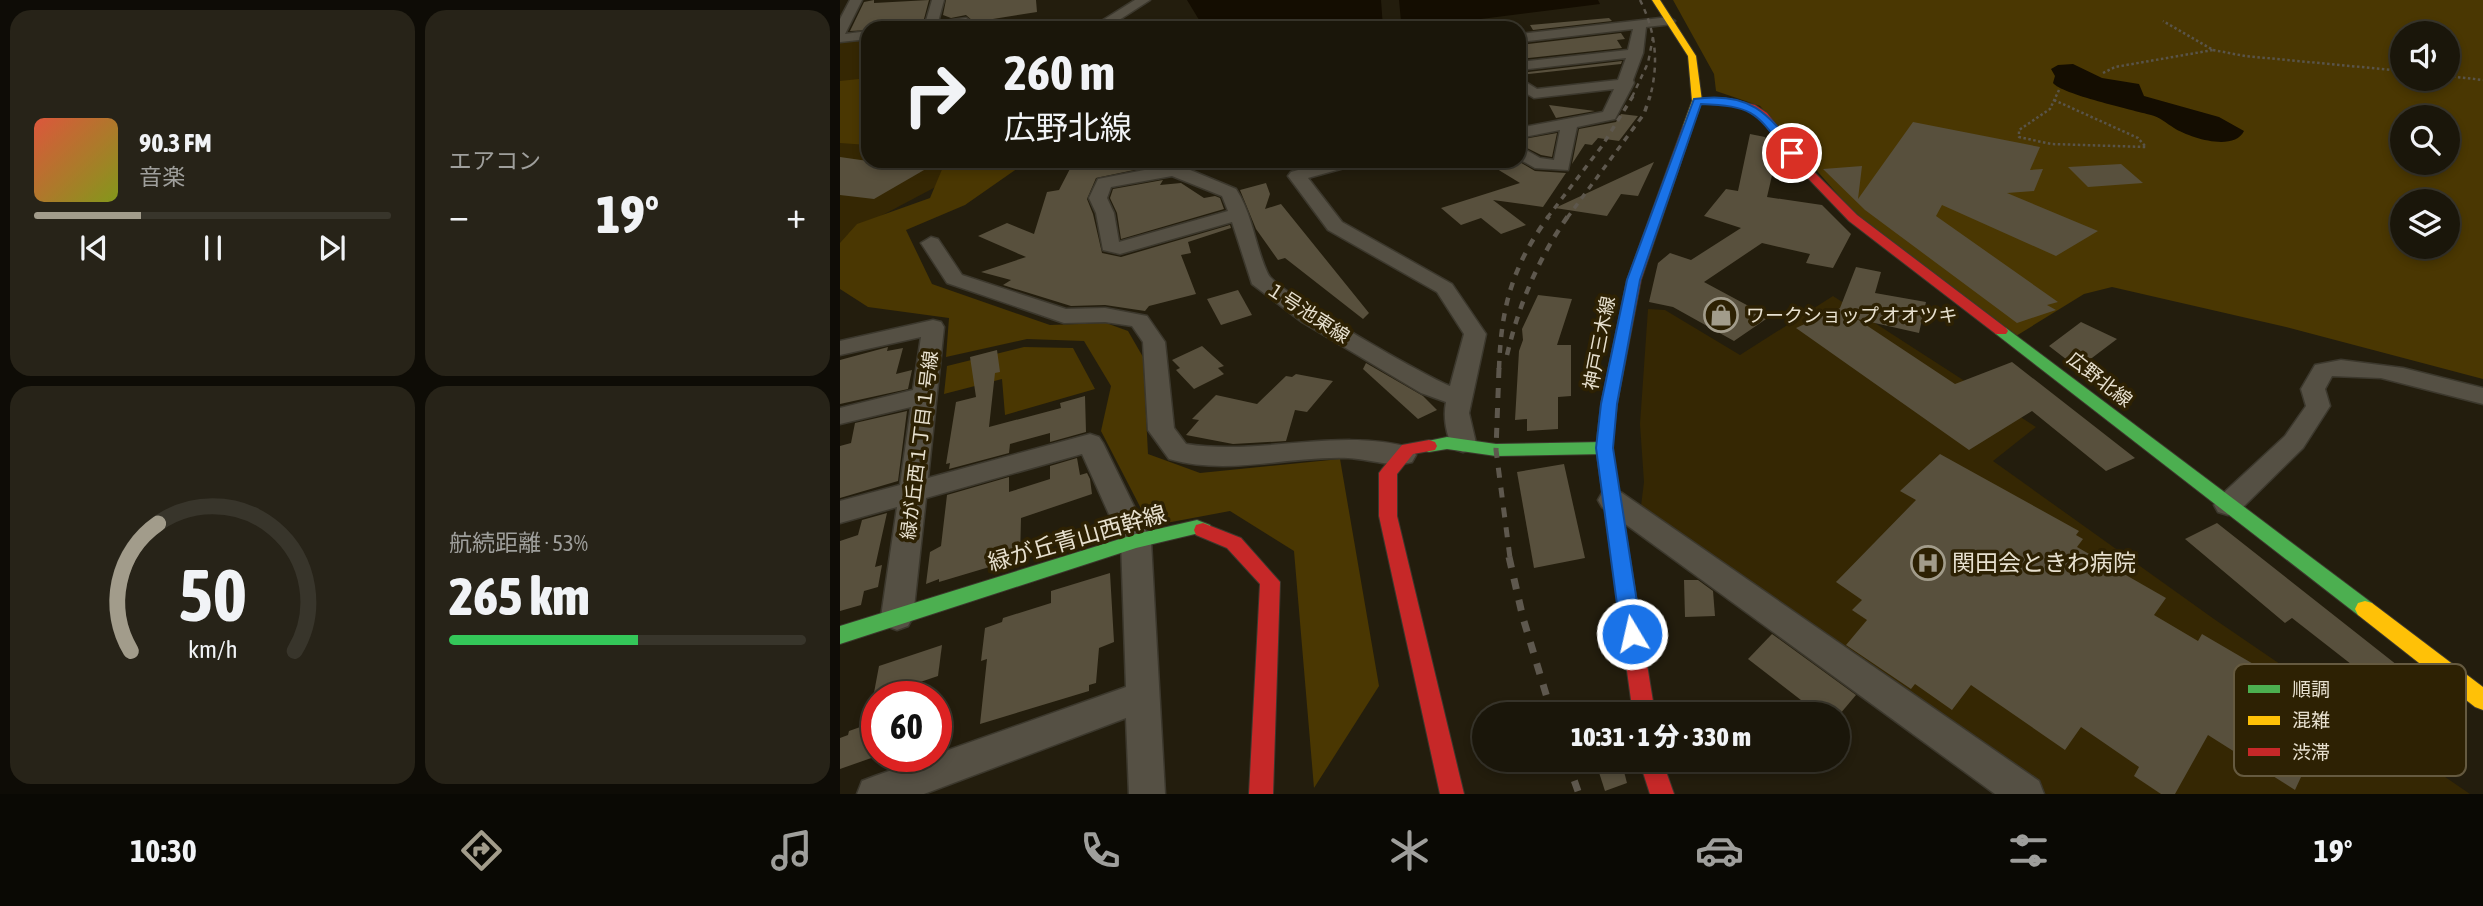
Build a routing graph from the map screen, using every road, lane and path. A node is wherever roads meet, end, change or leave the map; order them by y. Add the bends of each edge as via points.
1 (856, 0) edge
2 (937, 0) edge
3 (1144, 0) edge
4 (1656, 0) edge
5 (928, 21) edge
6 (1108, 21) edge
7 (1669, 21) junction
8 (2163, 21) dead end
9 (1640, 24) junction
10 (840, 32) edge
11 (861, 36) edge
12 (1526, 37) edge
13 (840, 38) edge
14 (2213, 50) junction
15 (1636, 53) junction
16 (1526, 65) edge
17 (2390, 70) edge
18 (2103, 73) dead end
19 (2460, 77) edge
20 (2483, 80) edge
21 (1627, 83) junction
22 (1526, 88) edge
23 (2059, 90) dead end
24 (2053, 100) junction
25 (1697, 101) junction
26 (1569, 124) junction
27 (1526, 132) edge
28 (1526, 156) edge
29 (1166, 168) edge
30 (1178, 168) edge
31 (1325, 168) edge
32 (1238, 214) junction
33 (931, 243) dead end
34 (840, 348) edge
35 (925, 395) junction
36 (2483, 396) edge
37 (1459, 398) junction
38 (840, 416) edge
39 (1463, 443) junction
40 (1604, 448) junction
41 (1403, 455) junction
42 (914, 492) junction
43 (1612, 500) junction
44 (2228, 505) junction
45 (840, 512) edge
46 (1136, 541) junction
47 (897, 617) junction
48 (840, 635) edge
49 (2436, 664) edge
50 (2466, 687) edge
51 (1143, 696) junction
52 (2483, 700) edge
53 (1642, 702) edge
54 (1655, 772) edge
55 (875, 794) edge
56 (1147, 794) edge
57 (1261, 794) edge
58 (1452, 794) edge
59 (1662, 794) edge
60 (2026, 794) edge

1 - 10 street
2 - 5 street
3 - 6 street
4 - 7 street, 神戸三木線
7 - 9 street
7 - 25 street, 神戸三木線 via 1692,56
8 - 14 path
9 - 12 street
9 - 15 street
11 - 13 street
14 - 17 path
14 - 18 path
15 - 16 street
15 - 21 street
19 - 20 path
21 - 22 street via 1534,94
21 - 26 street via 1609,116
23 - 24 path
24 - 24 path via 2047,112 2019,130 2019,137 2051,144 2146,147 2138,138
25 - 40 street, 神戸三木線 via 1634,280
25 - 44 street, 広野北線 via 1729,102 1763,115 1807,171 1853,218
26 - 27 street
26 - 28 street via 1562,166 1535,163
29 - 32 street via 1104,183 1098,198 1110,247
30 - 32 street, １号池東線 via 1230,193
31 - 37 street via 1297,176 1335,226 1446,288 1475,334
32 - 37 street, １号池東線 via 1259,279 1310,317 1430,387
33 - 41 street via 954,279 1064,316 1105,315 1139,321 1154,342 1161,430 1178,452 1216,458 1347,449
34 - 35 street, 緑が丘西１丁目１号線 via 933,327
35 - 38 street
35 - 42 street, 緑が丘西１丁目１号線
36 - 44 street via 2365,368 2323,370 2313,389 2318,406 2294,442
37 - 39 street via 1456,413
39 - 40 street via 1496,450
39 - 41 street via 1408,449
40 - 43 street, 神戸三木線
41 - 58 street via 1388,472 1388,516
42 - 45 street
42 - 46 street via 1090,443
42 - 47 street, 緑が丘西１丁目１号線
43 - 53 street, 神戸三木線
43 - 60 street
44 - 49 street, 広野北線
46 - 47 street, 緑が丘青山西幹線
46 - 51 street
46 - 57 street, 緑が丘青山西幹線 via 1197,527 1234,543 1270,582
47 - 48 street, 緑が丘青山西幹線
50 - 52 street, 広野北線
51 - 55 street
51 - 56 street
54 - 59 street

